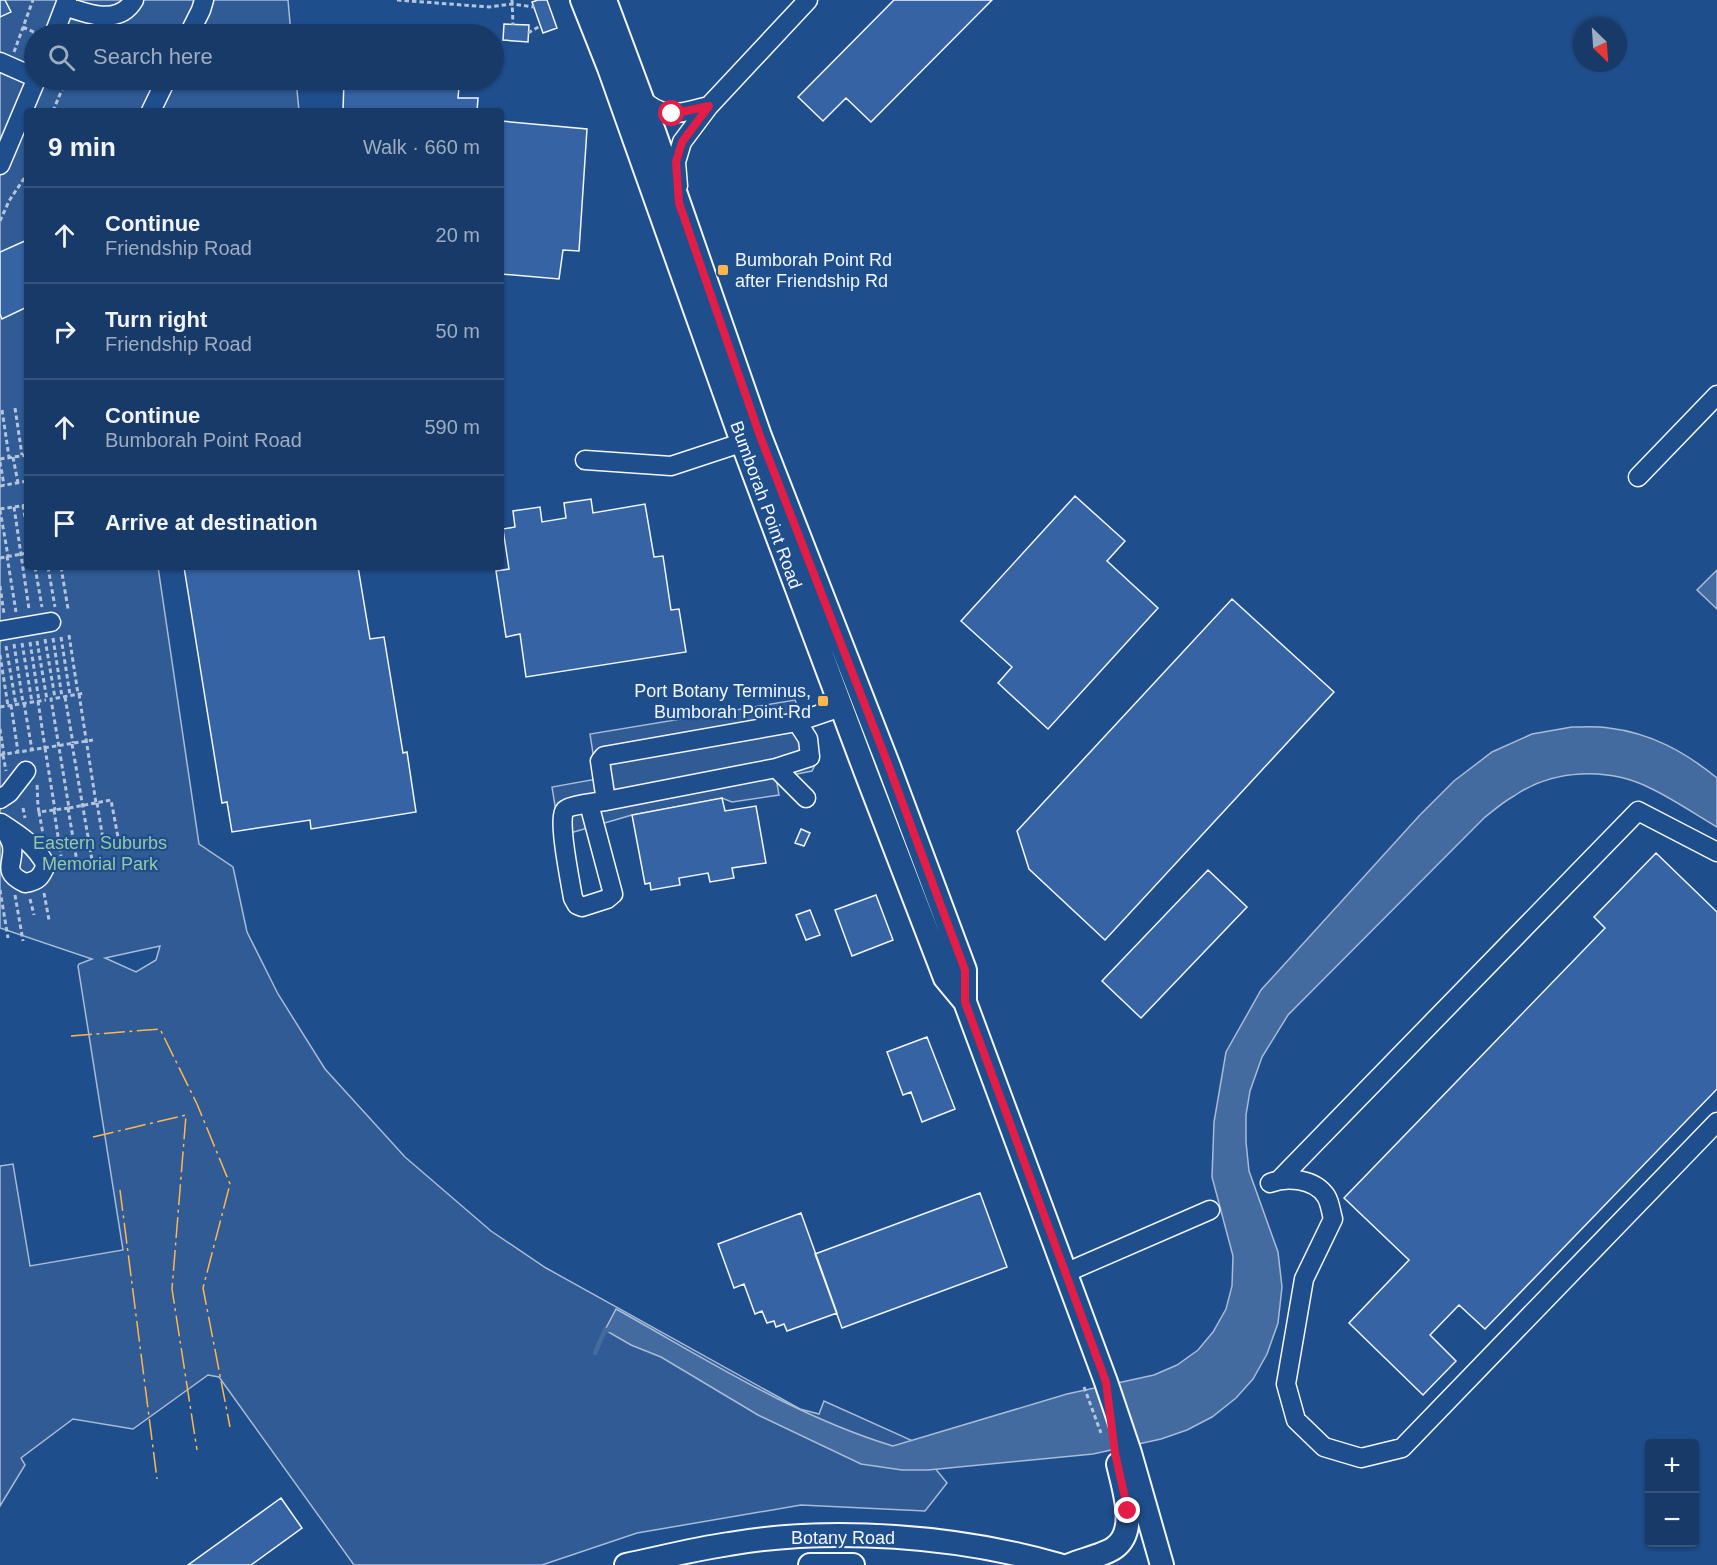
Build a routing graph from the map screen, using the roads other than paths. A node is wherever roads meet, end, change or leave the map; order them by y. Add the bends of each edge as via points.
1 (134, 0) edge
2 (204, 0) edge
3 (582, 0) edge
4 (605, 0) edge
5 (808, 0) edge
6 (66, 3) edge
7 (58, 24) edge
8 (194, 24) edge
9 (5, 64) edge
10 (609, 68) junction
11 (24, 73) edge
12 (30, 90) edge
13 (161, 90) edge
14 (641, 99) junction
15 (709, 106) junction
16 (152, 108) edge
17 (0, 165) edge
18 (679, 203) junction
19 (1717, 395) edge
20 (751, 439) junction
21 (585, 460) dead end
22 (1638, 477) dead end
23 (51, 626) road end
24 (4, 632) edge
25 (841, 707) junction
26 (797, 722) junction
27 (888, 764) junction
28 (776, 768) junction
29 (866, 772) junction
30 (31, 776) road end
31 (806, 798) dead end
32 (0, 799) edge
33 (597, 802) junction
34 (1717, 852) edge
35 (965, 1002) junction
36 (1717, 1122) edge
37 (1210, 1210) dead end
38 (1065, 1273) junction
39 (1117, 1450) junction
40 (626, 1565) edge
41 (810, 1565) edge
42 (853, 1565) edge
43 (1059, 1565) edge
44 (1070, 1565) edge
45 (1162, 1565) edge

1 - 6 street via 124,11 94,16
2 - 8 street
3 - 10 main road, Bumborah Point Road
4 - 14 main road, Bumborah Point Road
5 - 15 street
6 - 7 street
9 - 11 street
10 - 14 street
10 - 20 main road, Bumborah Point Road
12 - 17 street
13 - 16 street
14 - 15 street via 653,109 672,114
14 - 18 main road, Bumborah Point Road
15 - 18 street via 682,142 676,162
18 - 20 main road, Bumborah Point Road
19 - 22 street
20 - 21 street via 671,466
20 - 25 main road, Bumborah Point Road
20 - 27 main road, Bumborah Point Road
23 - 24 street
25 - 26 street
25 - 29 main road, Bumborah Point Road
26 - 28 street via 808,739 810,757
26 - 33 street via 604,756 600,761
27 - 29 street
27 - 35 main road, Bumborah Point Road via 965,970
28 - 31 street
28 - 33 street
29 - 35 main road, Bumborah Point Road via 945,978
30 - 32 street
33 - 33 street via 613,894 582,907 573,898 562,815 567,808
34 - 36 street via 1638,811 1275,1181 1292,1179 1314,1185 1326,1196 1333,1218 1304,1279 1286,1384 1296,1420 1324,1447 1361,1458 1402,1448
35 - 38 main road, Bumborah Point Road
37 - 38 street
38 - 39 main road, Bumborah Point Road
39 - 44 main road, Bumborah Point Road via 1128,1511 1122,1538 1116,1547
39 - 45 main road, Bumborah Point Road
40 - 43 main road, Botany Road via 729,1544 812,1536 919,1539
41 - 42 main road, Botany Road

